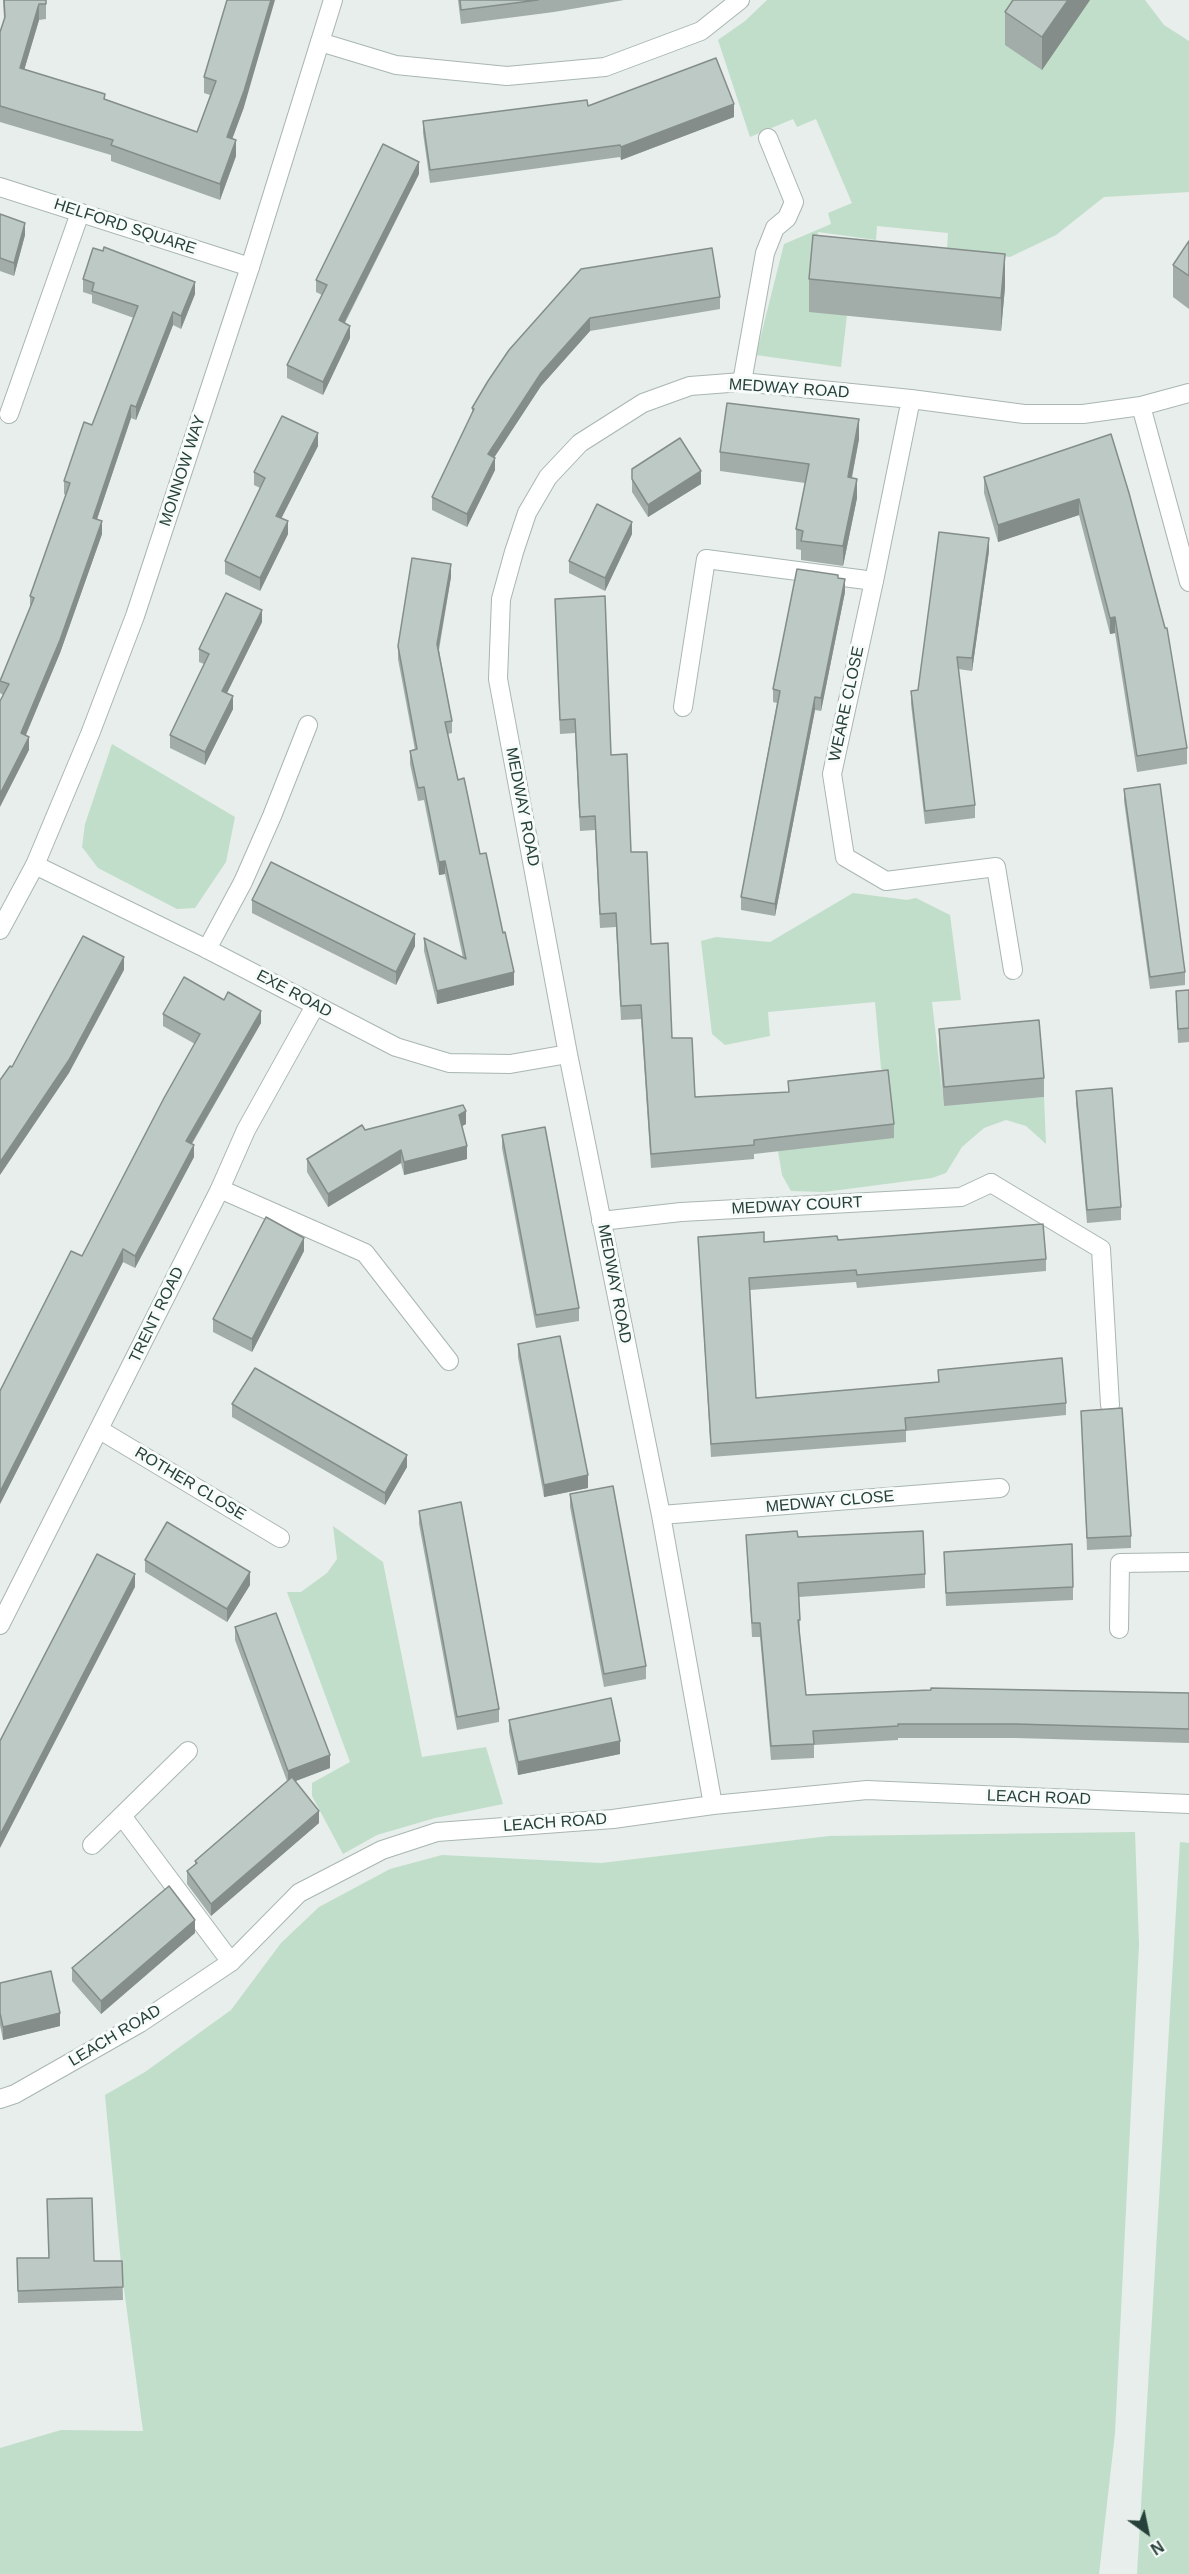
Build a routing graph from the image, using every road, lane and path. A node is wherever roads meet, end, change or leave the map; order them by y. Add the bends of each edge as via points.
1 (333, 0) edge
2 (740, 0) edge
3 (320, 42) junction
4 (768, 138) dead end
5 (0, 187) edge
6 (80, 213) junction
7 (250, 267) junction
8 (742, 382) junction
9 (1189, 393) edge
10 (911, 399) junction
11 (1141, 406) junction
12 (9, 414) dead end
13 (874, 581) junction
14 (1189, 582) edge
15 (683, 707) dead end
16 (308, 725) dead end
17 (35, 865) junction
18 (0, 930) edge
19 (207, 949) junction
20 (1013, 970) dead end
21 (315, 1006) junction
22 (568, 1054) junction
23 (220, 1189) junction
24 (601, 1221) junction
25 (449, 1361) dead end
26 (1110, 1405) dead end
27 (100, 1430) junction
28 (1000, 1488) dead end
29 (661, 1515) junction
30 (280, 1538) dead end
31 (1189, 1562) edge
32 (0, 1625) edge
33 (1119, 1629) dead end
34 (188, 1751) dead end
35 (1189, 1804) edge
36 (713, 1805) junction
37 (122, 1816) junction
38 (92, 1845) dead end
39 (231, 1962) junction
40 (0, 2099) edge

1 - 3 street, MONNOW WAY
2 - 3 street via 701,31 605,67 507,76 396,65
3 - 7 street, MONNOW WAY
4 - 8 street via 794,202 765,253
5 - 6 street, HELFORD SQUARE
6 - 7 street, HELFORD SQUARE
6 - 12 street
7 - 17 street, MONNOW WAY via 135,616
8 - 10 street, MEDWAY ROAD
8 - 22 street, MEDWAY ROAD via 690,386 643,403 580,442 548,477 527,513 501,599 498,679
9 - 11 street, MEDWAY ROAD
10 - 11 street, MEDWAY ROAD via 1024,414 1083,414
10 - 13 street, WEARE CLOSE
11 - 14 street
13 - 15 street via 706,559
13 - 20 street, WEARE CLOSE via 831,774 845,857 886,880 996,867
16 - 19 street via 243,882
17 - 18 street, MONNOW WAY
17 - 19 street, EXE ROAD
19 - 21 street, EXE ROAD
21 - 22 street, EXE ROAD via 396,1047 449,1063 510,1064
21 - 23 street, TRENT ROAD via 246,1130
22 - 24 street, MEDWAY ROAD
23 - 25 street via 366,1253
23 - 27 street, TRENT ROAD
24 - 26 street, MEDWAY COURT via 681,1212 961,1197 991,1183 1101,1249
24 - 29 street, MEDWAY ROAD
27 - 30 street, ROTHER CLOSE
27 - 32 street, TRENT ROAD
28 - 29 street, MEDWAY CLOSE
29 - 36 street, MEDWAY ROAD
31 - 33 street via 1120,1563
34 - 37 street
35 - 36 street, LEACH ROAD via 867,1790
36 - 39 street, LEACH ROAD via 613,1819 437,1832 382,1850 299,1893
37 - 38 street
37 - 39 street
39 - 40 street, LEACH ROAD via 140,2023

